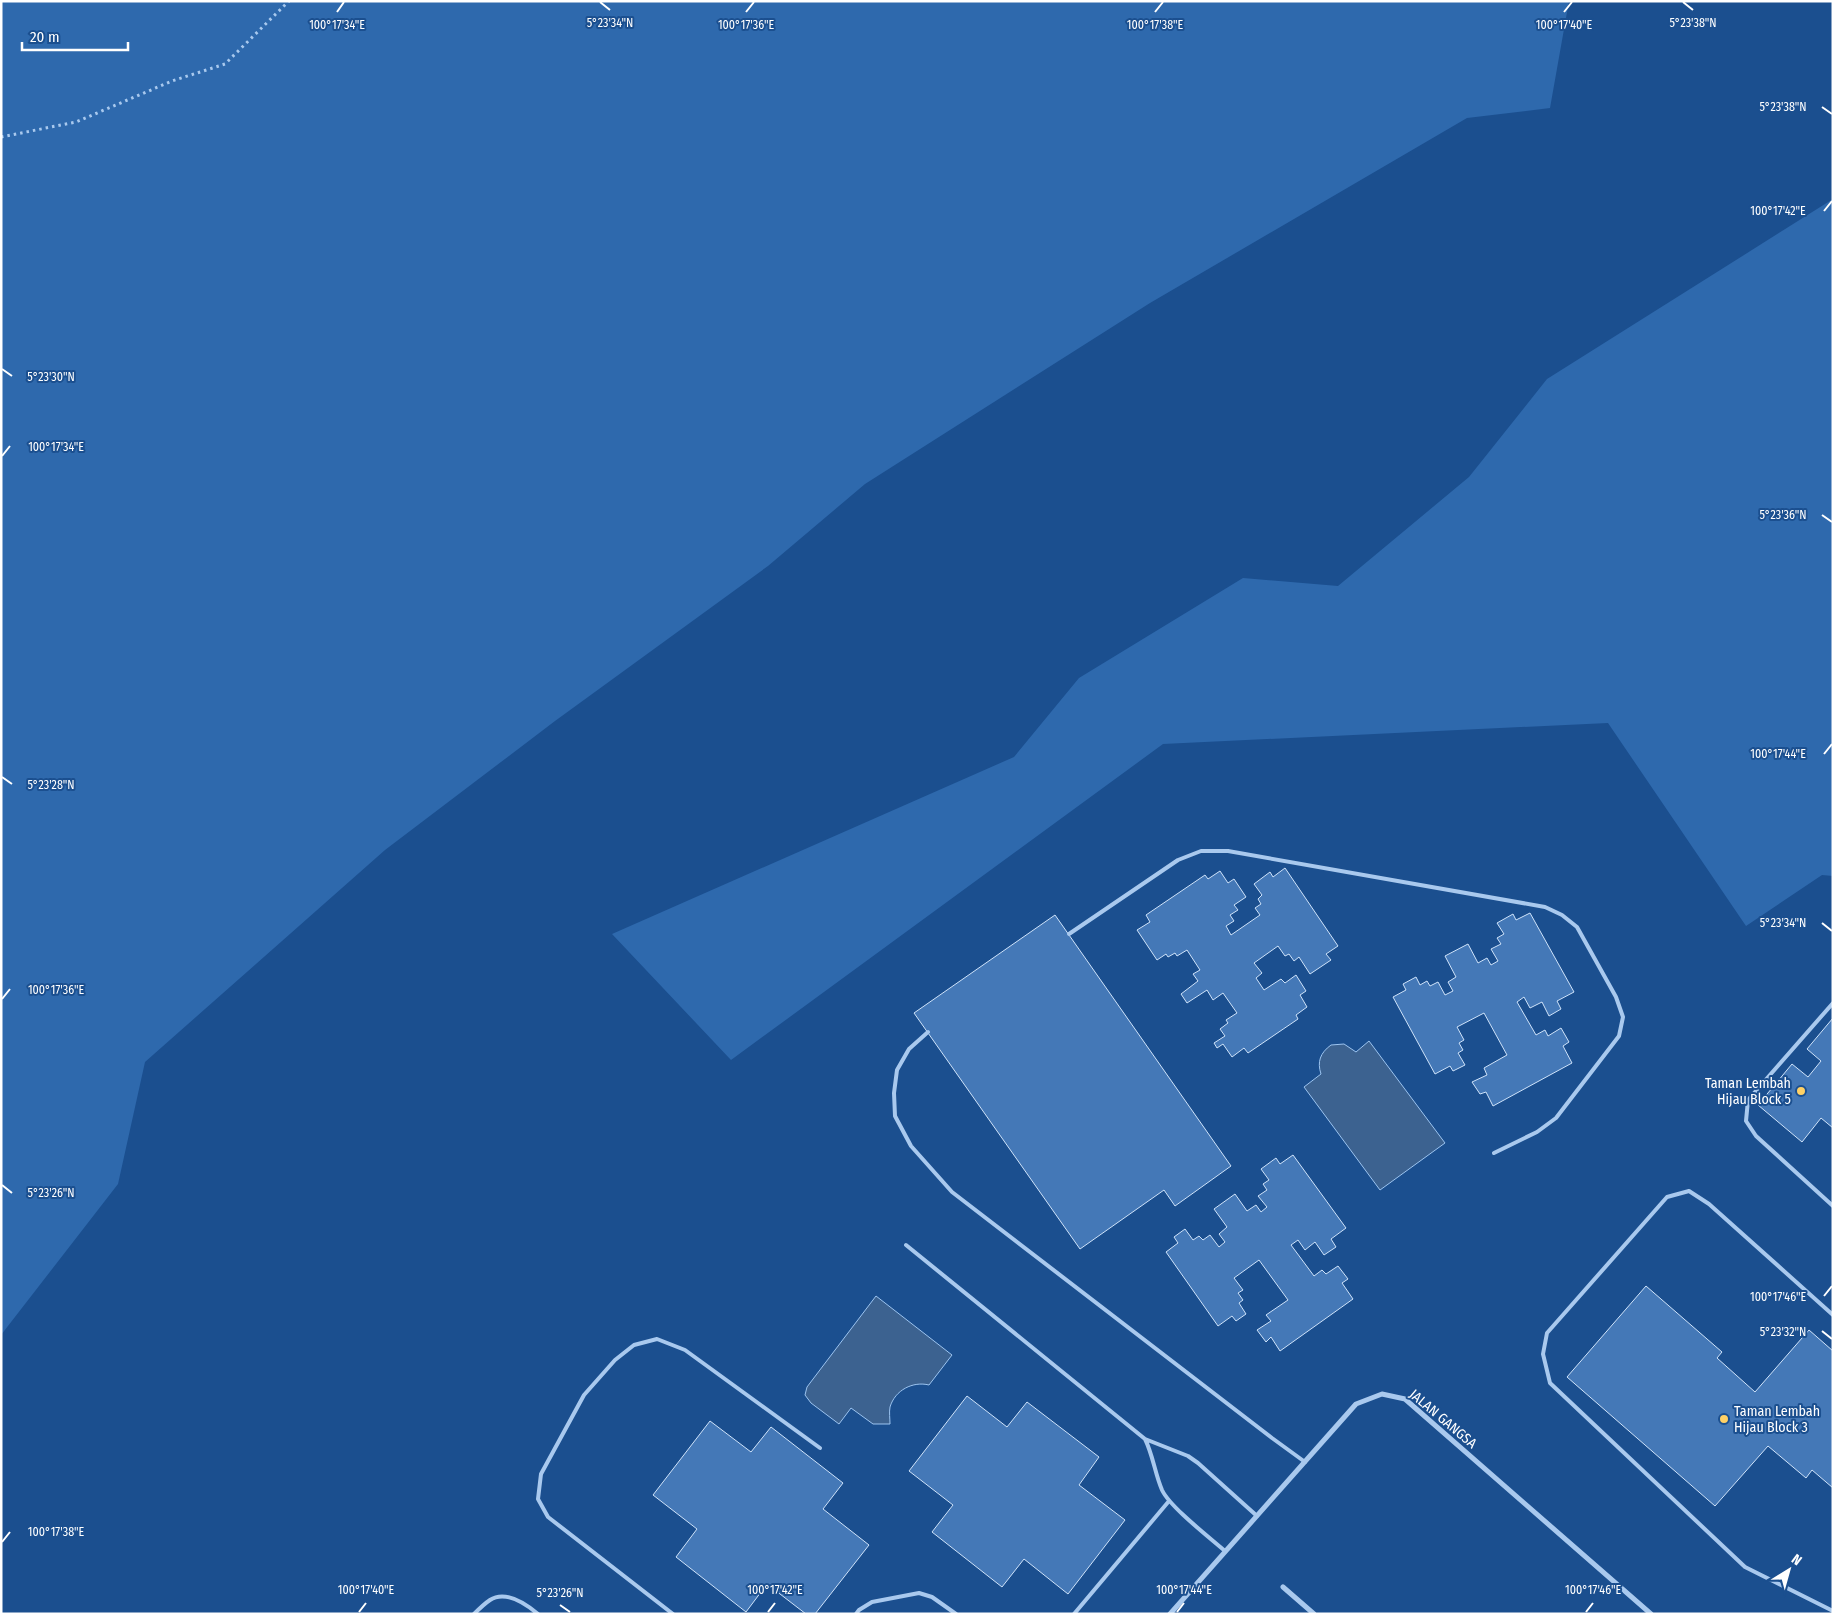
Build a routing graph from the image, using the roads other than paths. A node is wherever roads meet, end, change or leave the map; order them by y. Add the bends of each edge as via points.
1 (1069, 934) dead end
2 (1833, 1004) edge
3 (928, 1032) dead end
4 (1494, 1153) dead end
5 (1833, 1206) edge
6 (906, 1244) dead end
7 (1833, 1315) edge
8 (1145, 1438) junction
9 (820, 1448) dead end
10 (1305, 1462) junction
11 (1170, 1501) junction
12 (1257, 1516) junction
13 (1225, 1552) junction
14 (1283, 1587) dead end
15 (1833, 1611) edge
16 (474, 1614) edge
17 (538, 1614) edge
18 (673, 1614) edge
19 (856, 1614) edge
20 (956, 1614) edge
21 (1074, 1614) edge
22 (1170, 1614) edge
23 (1314, 1614) edge
24 (1651, 1614) edge

1 - 4 lane via 1178,860 1201,851 1228,851 1535,905 1562,915 1577,927 1616,997 1623,1017 1619,1036 1556,1118 1537,1132
2 - 5 lane via 1748,1100 1746,1121 1756,1136
3 - 10 lane via 909,1049 897,1070 895,1116 911,1146 952,1192
6 - 8 lane
7 - 15 lane via 1709,1204 1689,1191 1667,1197 1654,1211 1547,1333 1543,1354 1550,1383 1745,1567
8 - 11 lane via 1162,1489
8 - 12 lane via 1188,1456
9 - 18 lane via 685,1350 657,1339 634,1345 615,1360 584,1396 540,1474 538,1499 548,1518
10 - 12 street, JALAN GANGSA
10 - 24 street, JALAN GANGSA via 1356,1404 1382,1394 1404,1398
11 - 13 lane
11 - 21 lane
12 - 13 street, JALAN GANGSA
13 - 22 street, JALAN GANGSA
14 - 23 street
16 - 17 lane via 492,1599 507,1597 527,1605
19 - 20 lane via 872,1602 919,1593 932,1597

